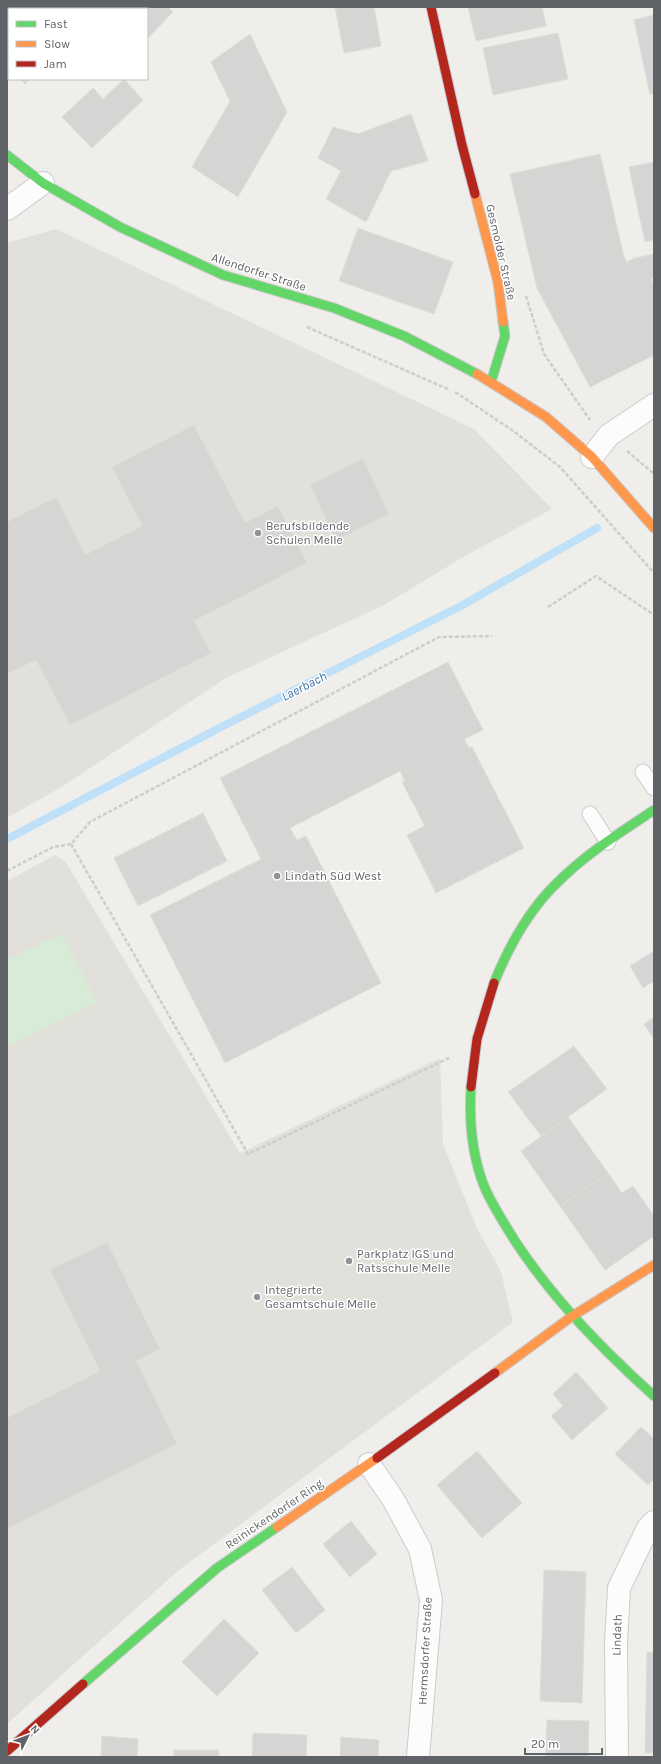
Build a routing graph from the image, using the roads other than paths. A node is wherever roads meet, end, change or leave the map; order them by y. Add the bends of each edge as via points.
1 (431, 7) edge
2 (7, 155) edge
3 (43, 182) junction
4 (7, 208) edge
5 (491, 382) junction
6 (654, 405) edge
7 (592, 457) junction
8 (654, 528) edge
9 (643, 772) dead end
10 (654, 788) edge
11 (654, 810) edge
12 (590, 814) dead end
13 (608, 842) junction
14 (654, 1265) edge
15 (572, 1318) junction
16 (654, 1396) edge
17 (369, 1464) junction
18 (654, 1522) edge
19 (7, 1751) edge
20 (418, 1757) edge
21 (617, 1757) edge

1 - 5 street, Gesmolder Straße via 462,145 498,282 505,336
2 - 3 street, Allendorfer Straße
3 - 4 street
3 - 5 street, Allendorfer Straße via 120,227 223,275 334,308 404,336
5 - 7 street via 546,417
6 - 7 street via 609,435
7 - 8 street
9 - 10 lane
11 - 13 street
12 - 13 lane
13 - 15 street via 576,866 547,894 515,937 492,985 475,1046 469,1092 472,1136 482,1180 527,1261
14 - 15 street, Reinickendorfer Ring
15 - 16 street via 612,1359
15 - 17 street, Reinickendorfer Ring
17 - 19 street, Reinickendorfer Ring via 217,1568
17 - 20 street, Hermsdorfer Straße via 393,1499 420,1549 431,1600
18 - 21 street, Lindath via 648,1528 619,1588 616,1643

